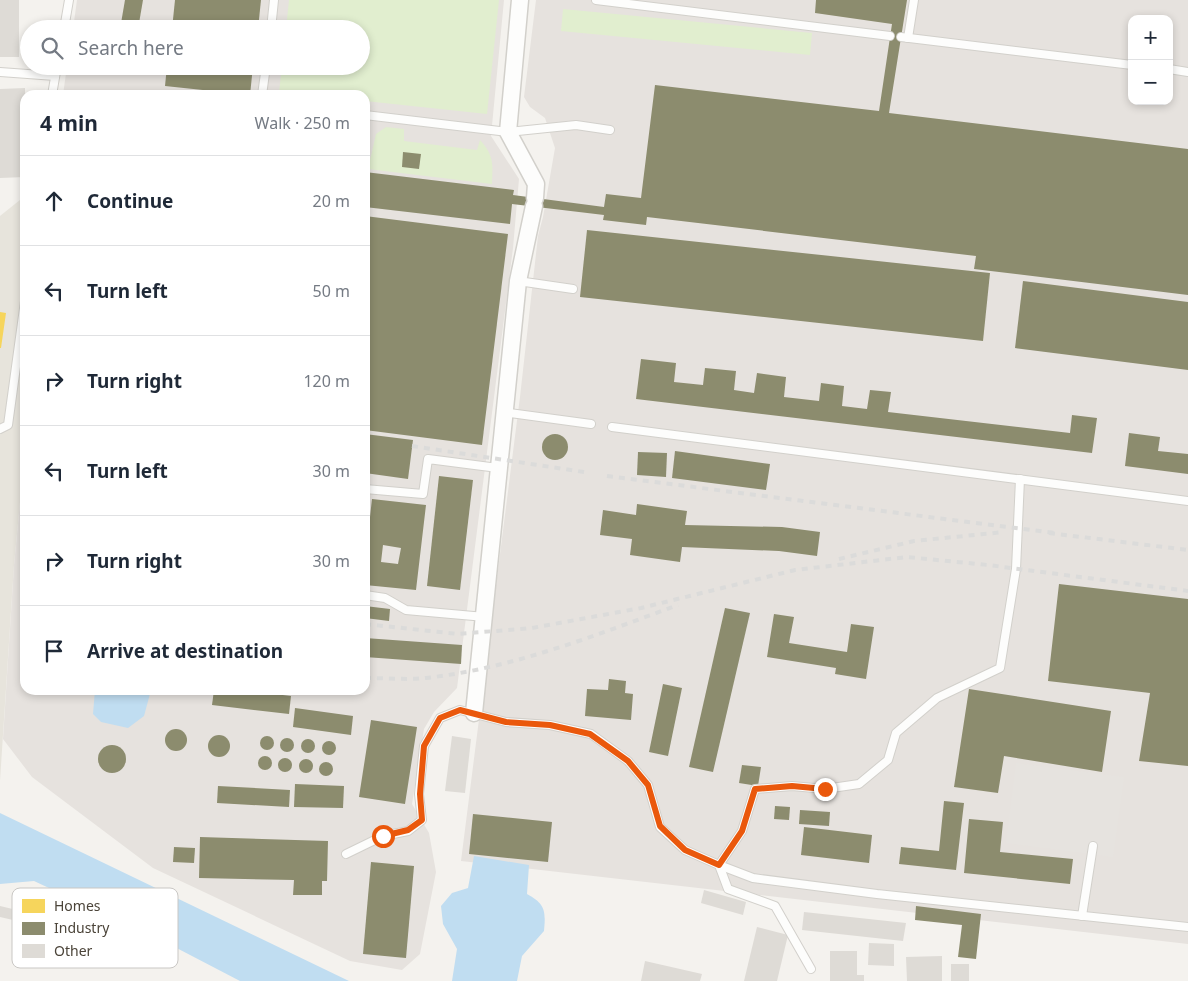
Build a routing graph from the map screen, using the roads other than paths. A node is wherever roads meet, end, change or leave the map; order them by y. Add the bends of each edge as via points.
1 (69, 0) edge
2 (274, 0) edge
3 (520, 0) edge
4 (596, 0) edge
5 (914, 0) edge
6 (66, 20) edge
7 (272, 20) edge
8 (890, 36) dead end
9 (1128, 65) edge
10 (1173, 70) edge
11 (0, 72) edge
12 (1188, 72) edge
13 (20, 73) edge
14 (41, 75) edge
15 (265, 75) edge
16 (55, 76) joint
17 (53, 90) edge
18 (263, 90) edge
19 (370, 116) edge
20 (610, 130) dead end
21 (508, 132) junction
22 (518, 281) junction
23 (572, 289) dead end
24 (20, 337) edge
25 (503, 412) junction
26 (591, 424) dead end
27 (612, 427) dead end
28 (0, 429) edge
29 (498, 468) junction
30 (1020, 479) junction
31 (370, 489) edge
32 (1188, 501) edge
33 (370, 596) edge
34 (485, 617) junction
35 (474, 713) junction
36 (1093, 846) dead end
37 (346, 854) dead end
38 (719, 865) junction
39 (1082, 916) junction
40 (1188, 927) edge
41 (811, 969) dead end

1 - 6 lane
2 - 7 lane
3 - 21 street
4 - 8 lane
5 - 9 lane via 905,37
10 - 12 lane
11 - 13 lane
14 - 16 lane
15 - 18 lane
16 - 17 lane
19 - 21 lane
20 - 21 lane via 576,125
21 - 22 street via 536,184
22 - 23 lane
22 - 25 street
24 - 28 lane via 8,425
25 - 26 lane
25 - 29 street
27 - 30 lane
29 - 31 lane via 428,459 423,494
29 - 34 street
30 - 32 lane
30 - 38 lane via 1016,569 1000,668 937,698 896,733 888,760 858,784 825,789 792,786 755,789 742,831
33 - 34 lane via 385,598 406,610
34 - 35 street
35 - 37 lane via 460,710 440,718 424,746 420,794 422,820 408,830 383,836
35 - 38 lane via 506,722 550,725 590,734 628,761 648,785 660,826 685,850
36 - 39 lane
38 - 39 lane via 753,878
38 - 41 lane via 728,889 776,906
39 - 40 lane

